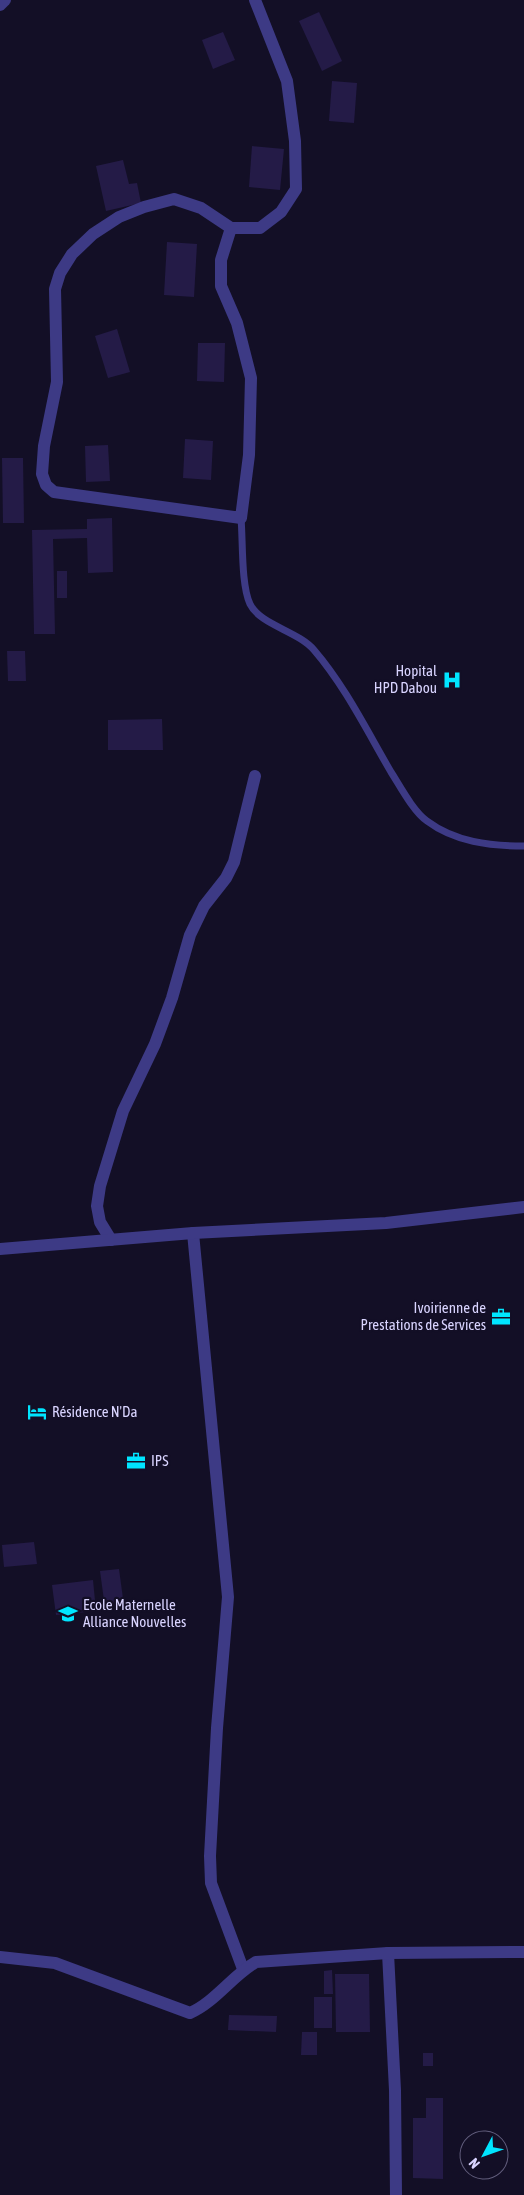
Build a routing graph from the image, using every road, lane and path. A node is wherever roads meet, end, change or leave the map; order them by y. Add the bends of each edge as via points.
1 (5, 0) edge
2 (255, 0) edge
3 (0, 5) edge
4 (231, 228) junction
5 (241, 518) junction
6 (255, 776) dead end
7 (524, 846) edge
8 (524, 1207) edge
9 (193, 1233) junction
10 (112, 1240) junction
11 (0, 1249) edge
12 (524, 1952) edge
13 (388, 1953) junction
14 (0, 1957) edge
15 (244, 1969) junction
16 (396, 2195) edge

1 - 3 street
2 - 4 street via 287,81 295,141 296,189 281,212 260,228
4 - 5 street via 221,260 221,286 237,323 251,378 250,455
4 - 5 street via 201,208 174,199 144,206 120,217 93,234 72,254 60,272 55,289 57,382 44,446 42,474 46,486 54,492
5 - 7 lane via 250,605 261,617 313,648 333,675 402,790 426,820 452,835 488,846
6 - 10 street via 234,862 204,906 190,935 155,1044 123,1111 97,1206 100,1222
8 - 9 street via 386,1223
9 - 10 street
9 - 15 street via 228,1597 216,1728 211,1883
10 - 11 street
12 - 13 street
13 - 15 street via 256,1962
13 - 16 street
14 - 15 street via 55,1963 190,2013

